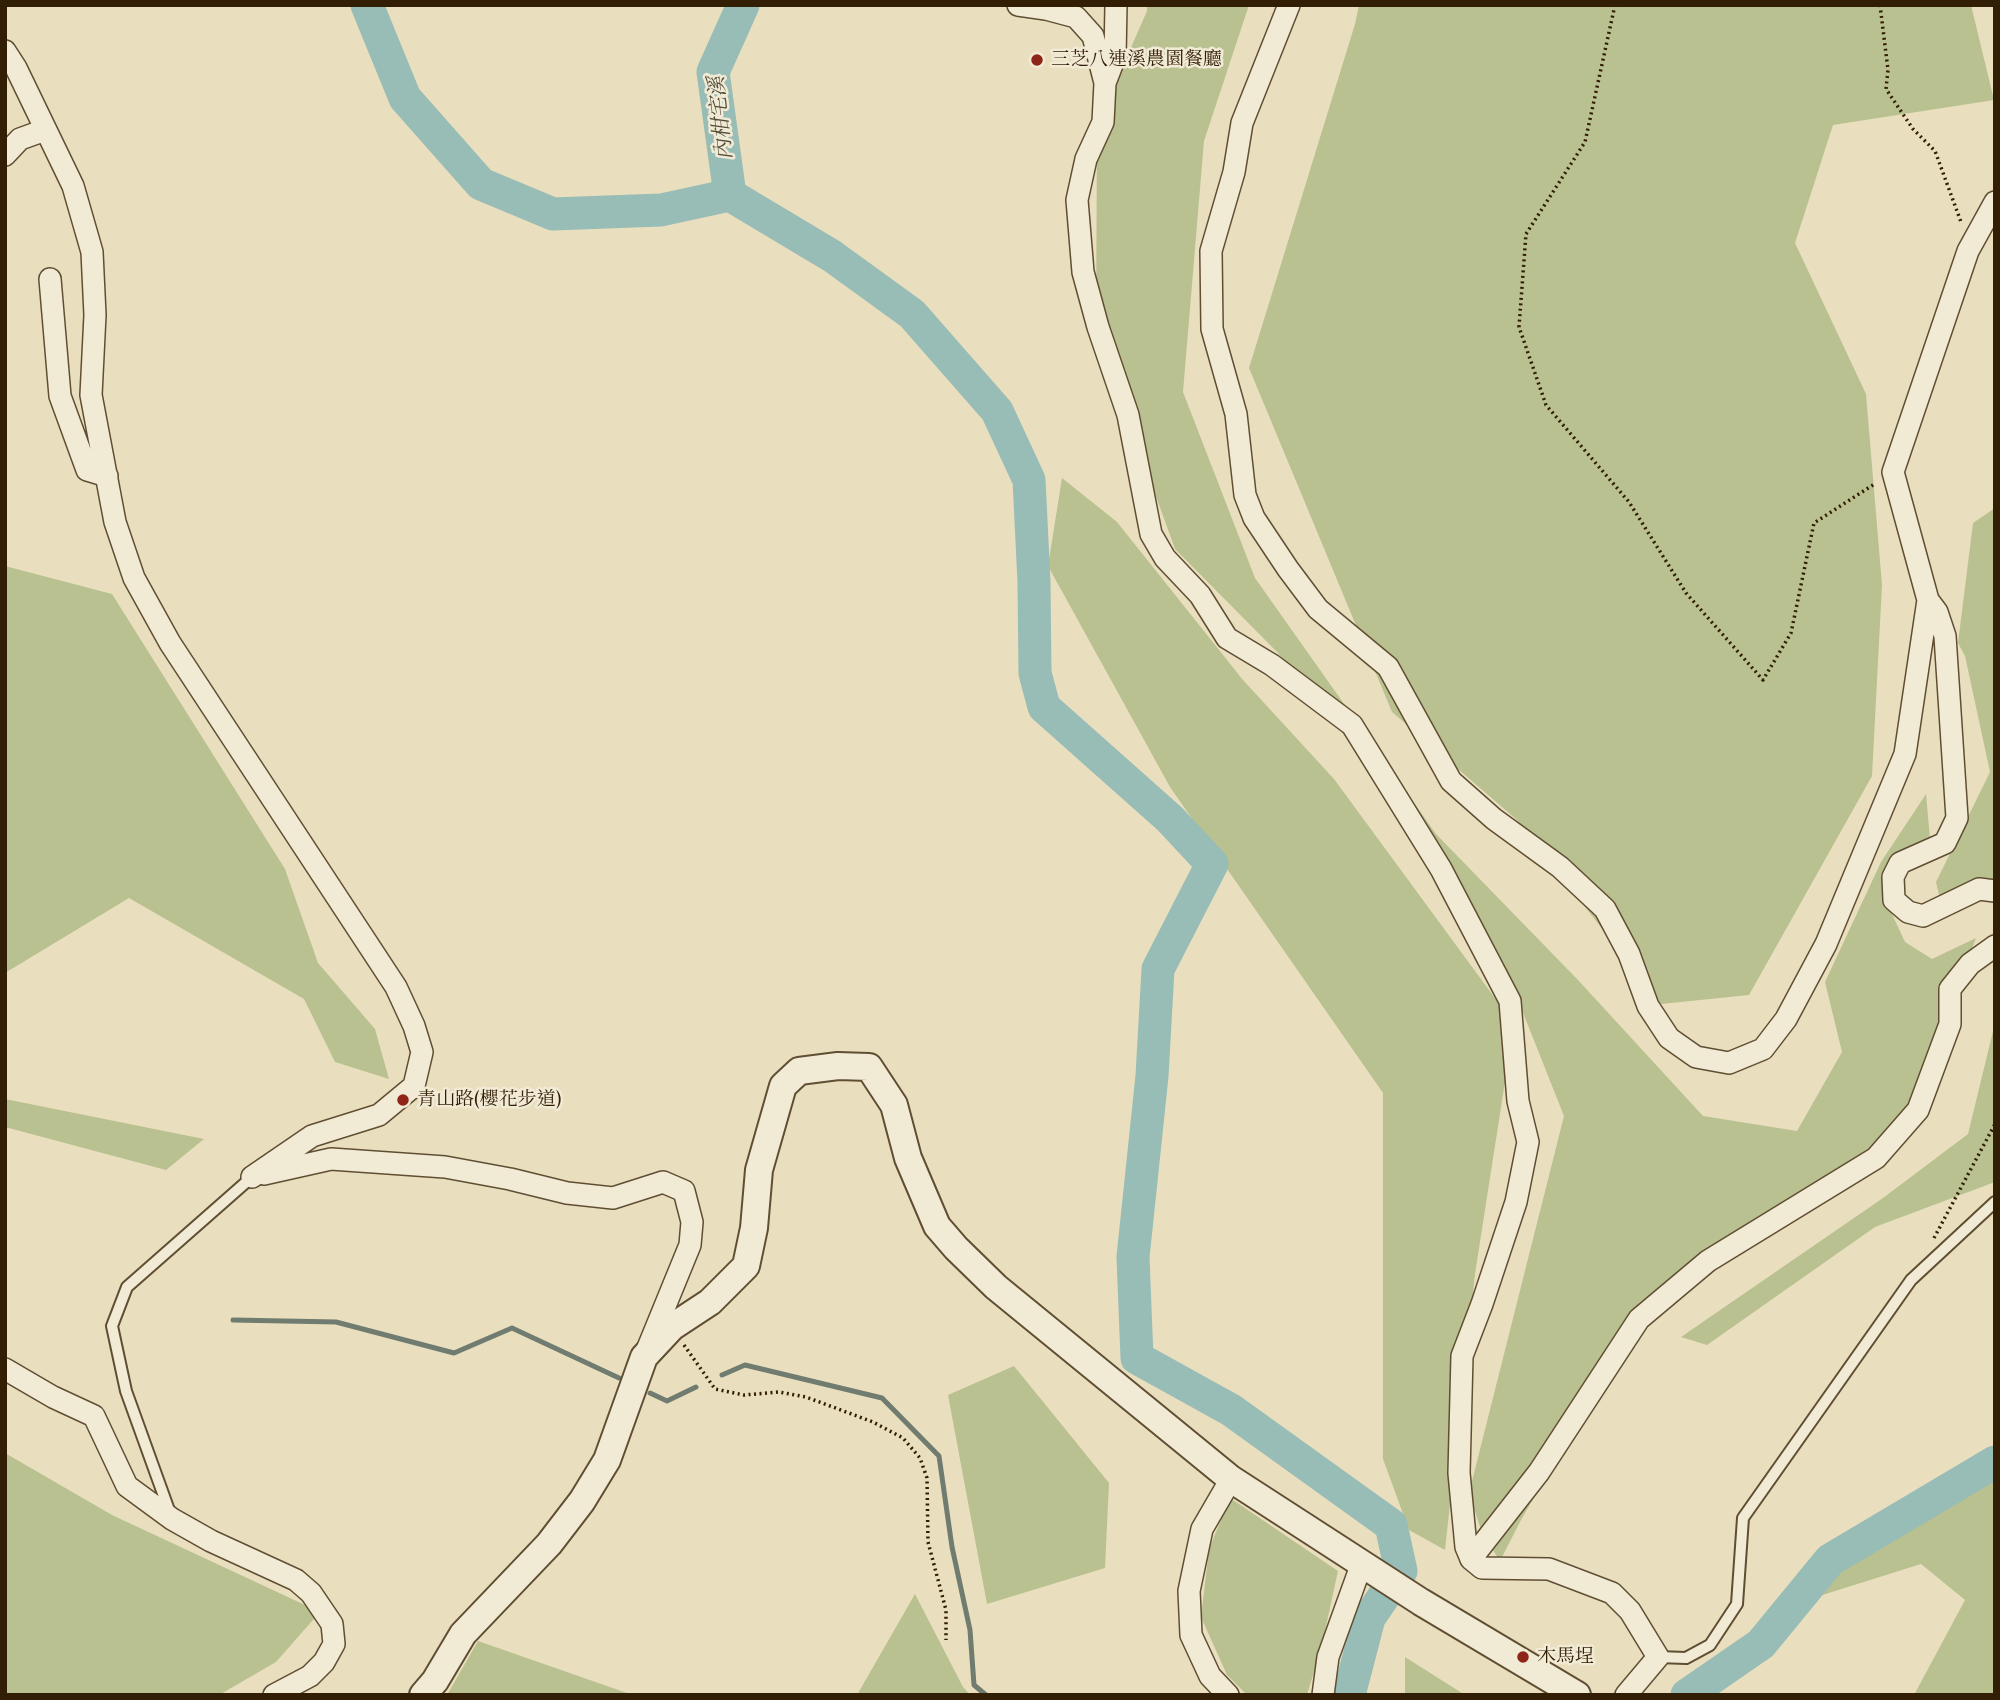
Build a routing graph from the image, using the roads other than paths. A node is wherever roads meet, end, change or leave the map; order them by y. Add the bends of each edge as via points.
1 (1018, 5) edge
2 (1116, 5) edge
3 (1289, 5) edge
4 (5, 51) edge
5 (1105, 83) junction
6 (45, 130) junction
7 (5, 155) edge
8 (1995, 202) edge
9 (50, 279) dead end
10 (107, 476) junction
11 (1928, 600) junction
12 (1995, 891) edge
13 (1995, 946) edge
14 (252, 1177) junction
15 (1995, 1202) edge
16 (644, 1357) junction
17 (5, 1369) edge
18 (1231, 1479) junction
19 (172, 1519) junction
20 (1471, 1559) junction
21 (1366, 1566) junction
22 (1658, 1657) junction
23 (274, 1695) edge
24 (423, 1695) edge
25 (1228, 1695) edge
26 (1323, 1695) edge
27 (1577, 1695) edge
28 (1626, 1695) edge

1 - 5 street via 1076,17 1093,36
2 - 5 street via 1115,57
3 - 11 street via 1242,123 1234,172 1211,251 1212,329 1236,414 1245,495 1254,518 1318,609 1388,667 1451,780 1605,909 1629,954 1648,1006 1669,1038 1696,1057 1729,1063 1763,1049 1786,1019 1826,944 1905,754
4 - 6 street
5 - 20 street via 1103,122 1086,159 1077,200 1083,272 1128,415 1151,534 1165,558 1200,595 1227,638 1352,725 1441,869 1510,1001 1518,1101 1528,1142 1516,1202 1462,1356 1459,1473
6 - 7 street via 20,139
6 - 10 street via 72,186 92,252 91,395
8 - 11 street via 1968,251 1893,472
9 - 10 street via 60,396 88,470
10 - 14 street via 115,522 140,589 177,654 396,987 422,1052 414,1086 379,1115 312,1136
11 - 12 street via 1945,636 1957,818 1945,843 1900,863 1893,877 1894,900 1908,912 1923,916 1979,889
13 - 20 street via 1970,964 1950,989 1951,1024 1918,1110 1876,1158 1708,1261 1639,1319 1539,1472
14 - 16 street via 331,1159 445,1167 613,1198 663,1182 684,1191 692,1222 690,1245
14 - 19 lane via 127,1287 112,1326 126,1391
15 - 22 lane via 1911,1280 1743,1518 1737,1604 1710,1645 1686,1658
16 - 18 street via 672,1327 710,1302 746,1266 759,1170 783,1086 799,1071 869,1067 894,1105 908,1158 937,1226 996,1287
16 - 24 street via 607,1460 582,1501 549,1544 463,1634
17 - 19 street via 93,1416 127,1486
18 - 21 street
18 - 25 street via 1202,1529 1189,1591 1191,1635 1210,1676
19 - 23 street via 296,1580 332,1623 334,1644 324,1662 310,1676
20 - 22 street via 1482,1568 1549,1569 1612,1594 1630,1611
21 - 26 street via 1328,1657
21 - 27 street
22 - 28 street

